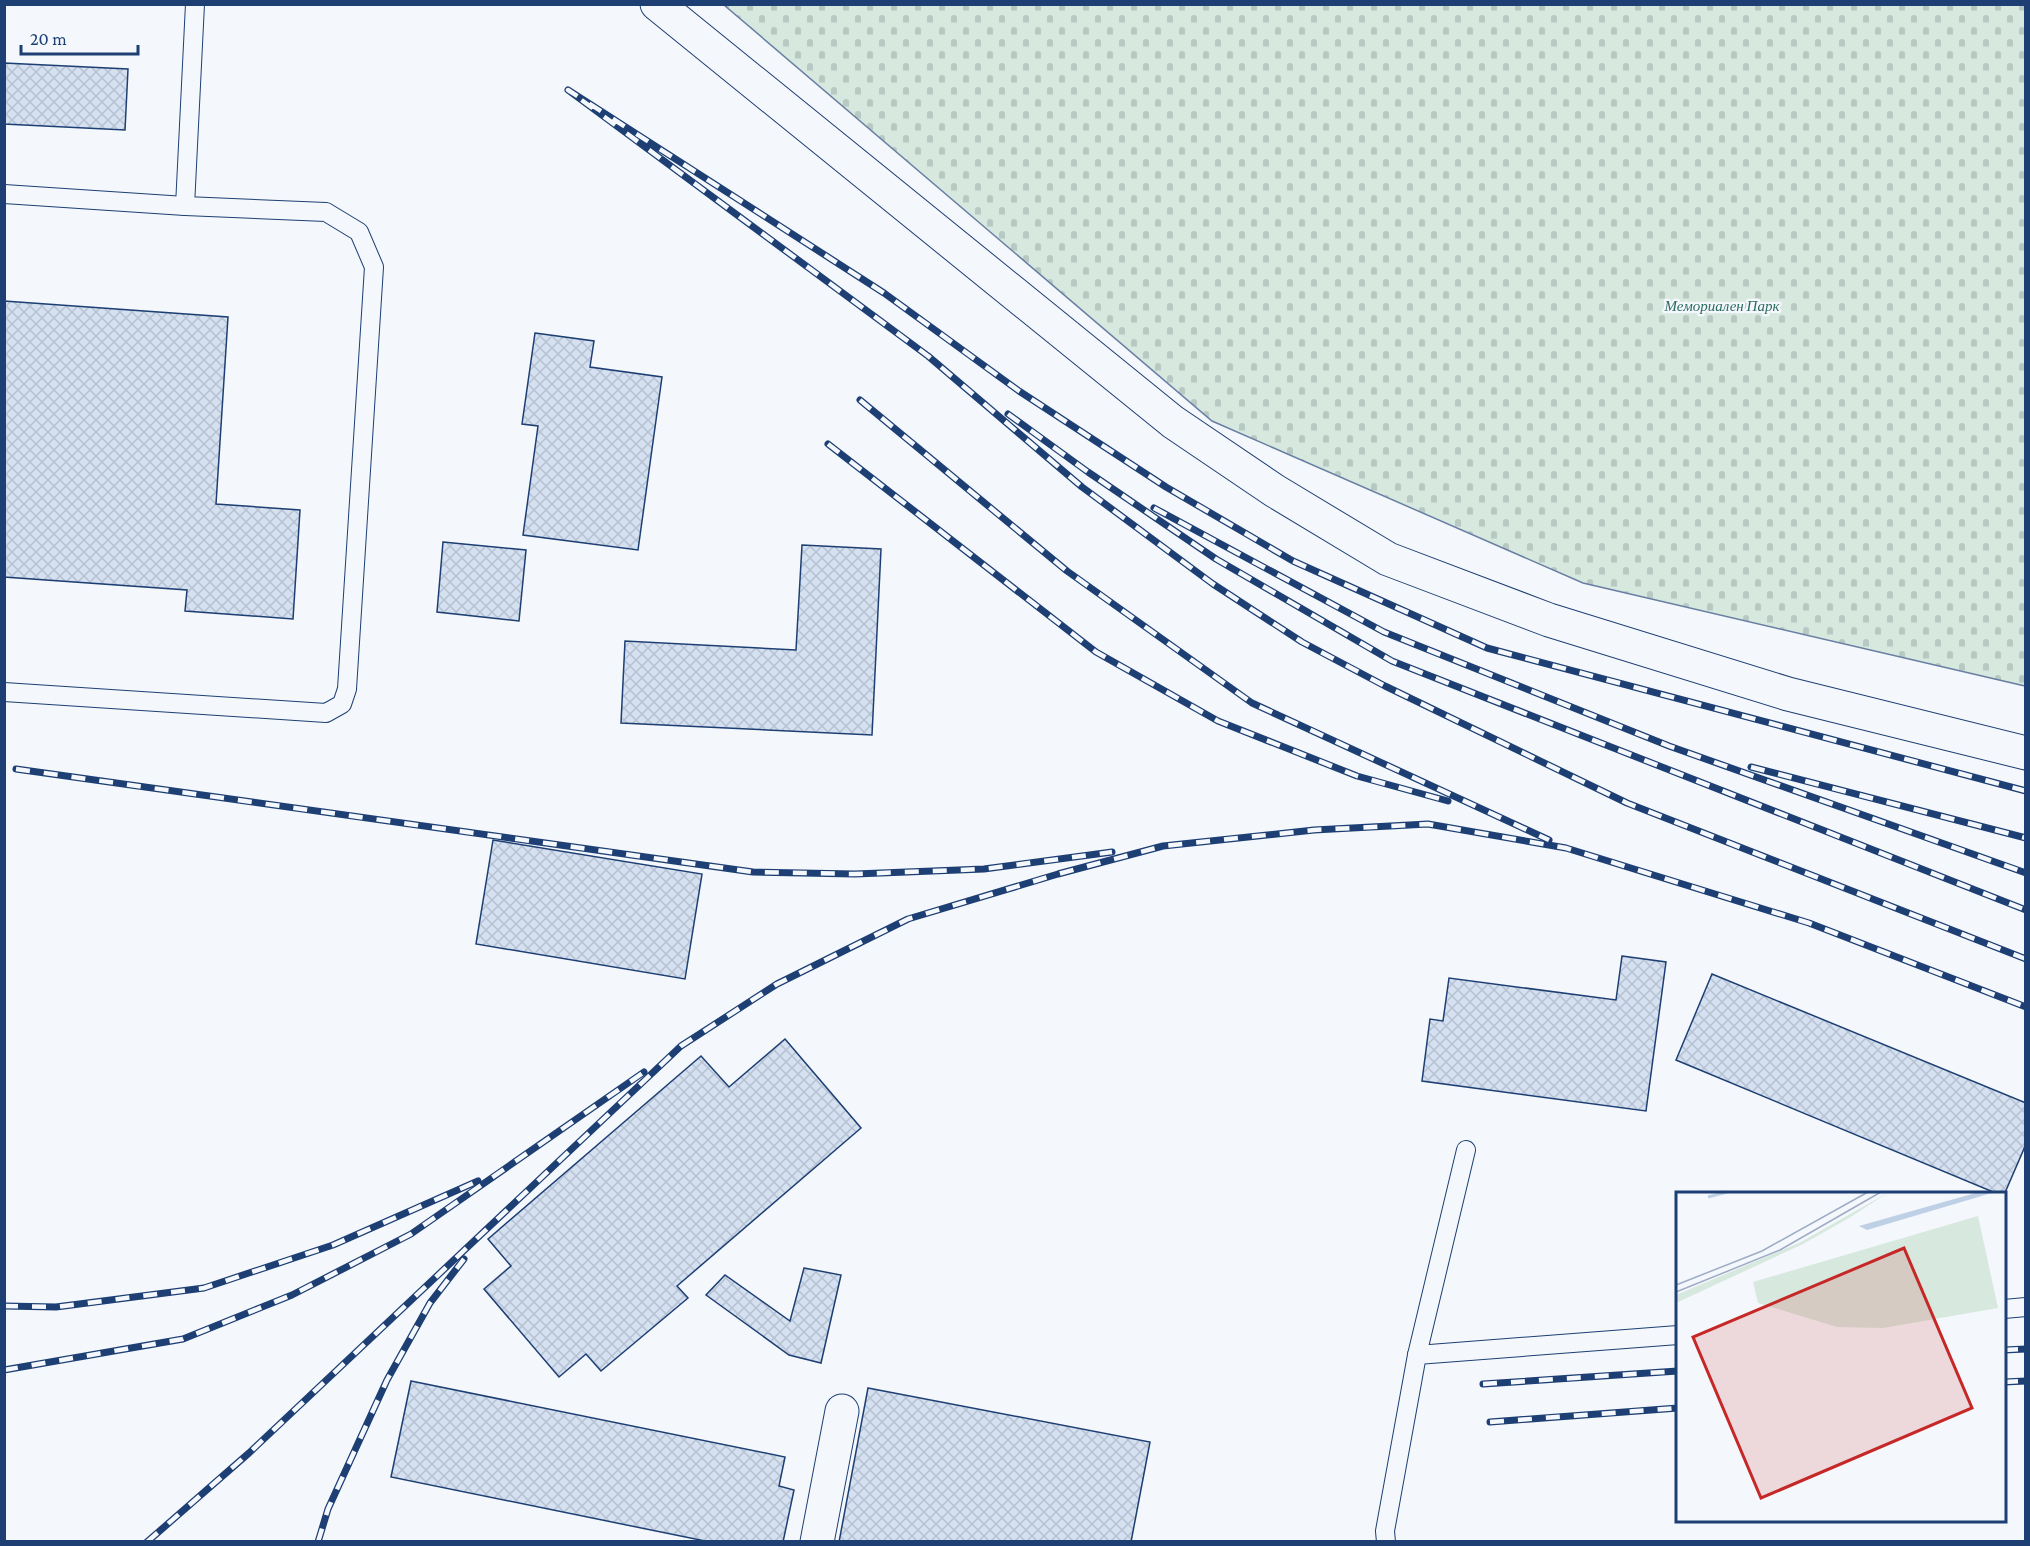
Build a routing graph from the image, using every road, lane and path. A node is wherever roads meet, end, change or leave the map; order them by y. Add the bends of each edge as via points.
1 (195, 4) edge
2 (657, 4) edge
3 (4, 194) edge
4 (185, 206) junction
5 (4, 693) edge
6 (2025, 753) edge
7 (1466, 1150) dead end
8 (2025, 1307) edge
9 (2006, 1309) edge
10 (1676, 1335) edge
11 (1417, 1355) junction
12 (842, 1411) dead end
13 (817, 1542) edge
14 (1386, 1542) edge

1 - 4 lane
2 - 6 street via 1173,422 1275,492 1388,559 1548,620 1788,694
3 - 4 lane
4 - 5 lane via 326,212 359,232 374,267 347,689 342,704 326,713
7 - 11 lane
8 - 9 lane
10 - 11 lane
11 - 14 lane
12 - 13 street

